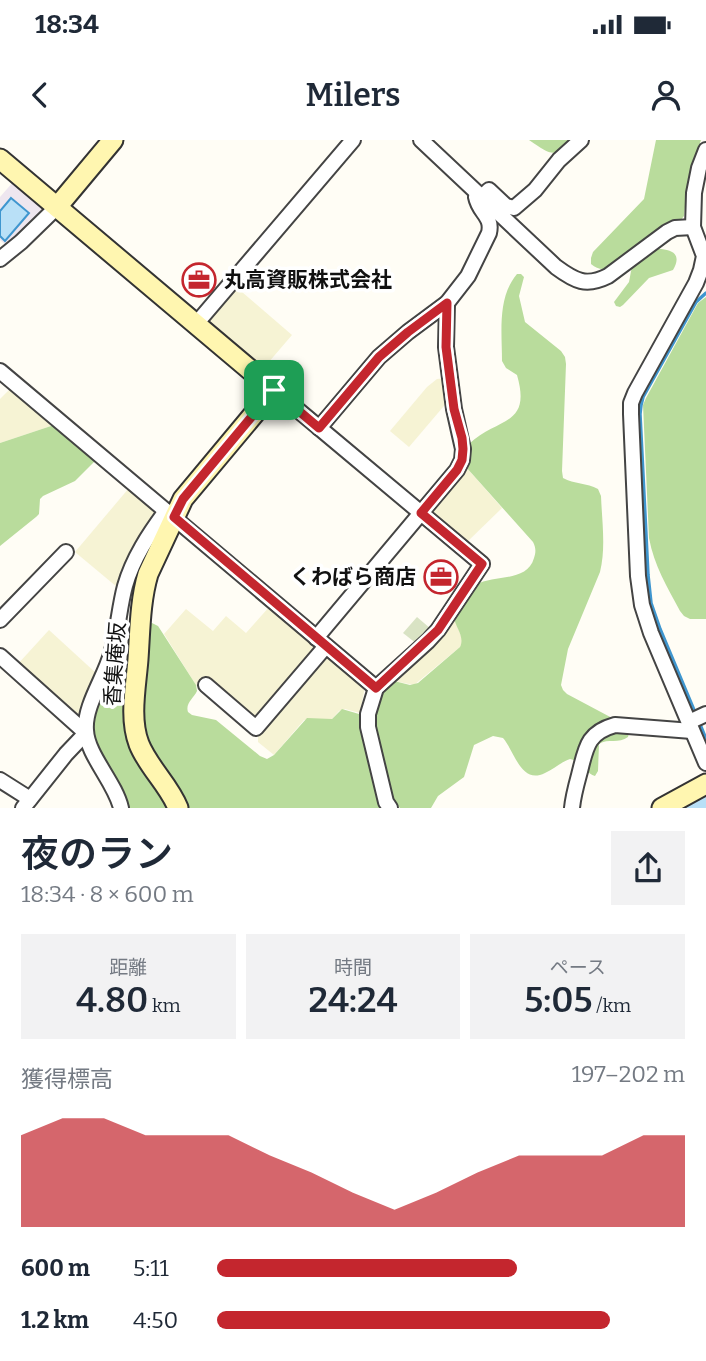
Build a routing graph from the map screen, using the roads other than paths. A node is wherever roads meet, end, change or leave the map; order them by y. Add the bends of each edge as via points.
1 (113, 140) edge
2 (353, 140) edge
3 (421, 140) edge
4 (581, 140) edge
5 (706, 149) edge
6 (0, 159) edge
7 (479, 195) junction
8 (57, 207) junction
9 (693, 226) junction
10 (705, 256) edge
11 (0, 259) edge
12 (447, 303) junction
13 (196, 324) junction
14 (0, 371) edge
15 (274, 390) junction
16 (319, 428) junction
17 (421, 513) junction
18 (170, 514) junction
19 (66, 552) dead end
20 (0, 620) edge
21 (321, 642) junction
22 (0, 656) edge
23 (206, 685) dead end
24 (376, 688) junction
25 (697, 720) edge
26 (86, 733) junction
27 (706, 763) edge
28 (0, 780) edge
29 (706, 784) edge
30 (27, 803) edge
31 (121, 808) edge
32 (178, 808) edge
33 (390, 808) edge
34 (572, 808) edge
35 (662, 808) edge

1 - 8 street
2 - 13 street
3 - 7 street
4 - 7 street via 514,208 489,190
5 - 9 street via 696,181
6 - 8 street
7 - 9 street via 556,268 580,282 608,276 667,232
7 - 12 street via 479,207 490,220 489,233 468,276
8 - 11 street
8 - 13 street
9 - 10 street
10 - 25 street via 696,283 631,403 642,605 651,633
12 - 16 street via 379,357
12 - 17 street via 446,347 462,460
13 - 15 street
14 - 18 street
15 - 16 street
15 - 18 street, 香集庵坂
16 - 17 street
17 - 21 street
17 - 24 street via 482,564 438,630
18 - 21 street
18 - 26 street via 132,566 111,656 97,685
18 - 32 street, 香集庵坂 via 144,593 134,721 144,754
19 - 20 street
21 - 23 street via 256,728
21 - 24 street
22 - 26 street
24 - 33 street via 368,727
25 - 27 street
25 - 34 street via 615,725 596,733 584,750
26 - 30 street
26 - 31 street
28 - 30 street
29 - 35 street

